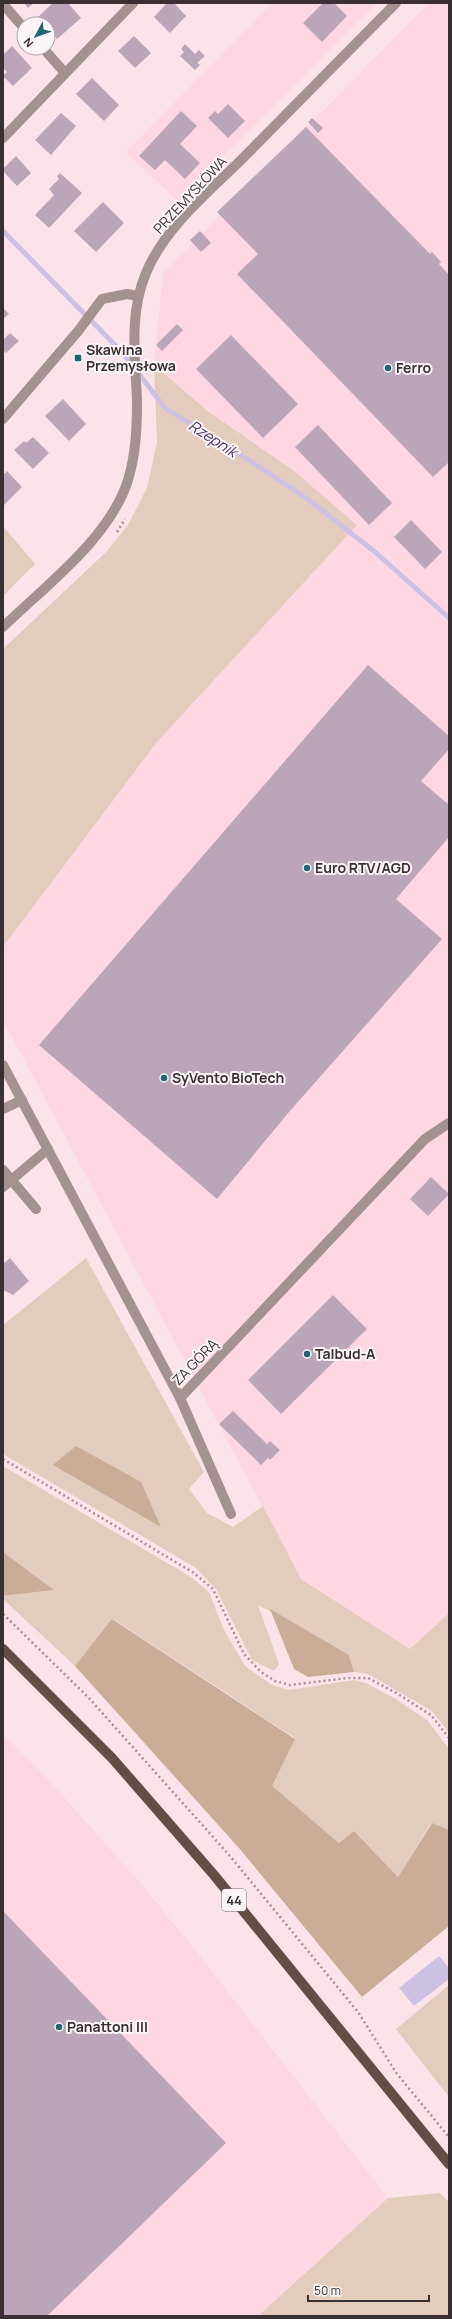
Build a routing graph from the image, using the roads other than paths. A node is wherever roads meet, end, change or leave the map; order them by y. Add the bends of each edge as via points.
1 (134, 3) edge
2 (396, 3) edge
3 (3, 4) edge
4 (16, 19) edge
5 (49, 56) edge
6 (65, 73) junction
7 (3, 138) edge
8 (138, 296) junction
9 (4, 416) edge
10 (3, 627) edge
11 (3, 1065) edge
12 (22, 1100) junction
13 (4, 1107) edge
14 (449, 1123) edge
15 (48, 1150) junction
16 (3, 1170) edge
17 (12, 1180) junction
18 (3, 1187) edge
19 (36, 1209) dead end
20 (180, 1398) junction
21 (230, 1514) dead end
22 (3, 1649) edge
23 (449, 2164) edge

1 - 6 street
2 - 8 street, PRZEMYSŁOWA via 174,230 146,272
3 - 4 street
5 - 6 street
6 - 7 street
8 - 9 street via 127,294 102,299 79,330
8 - 10 street, PRZEMYSŁOWA via 134,341 137,422 134,459 128,482 118,504 100,532
11 - 12 street, ZA GÓRĄ
12 - 13 street
12 - 15 street, ZA GÓRĄ
14 - 20 street, ZA GÓRĄ via 425,1138
15 - 17 street
15 - 20 street, ZA GÓRĄ
16 - 17 street
17 - 18 street
17 - 19 street
20 - 21 street
22 - 23 main road, 44 via 112,1758 199,1857

